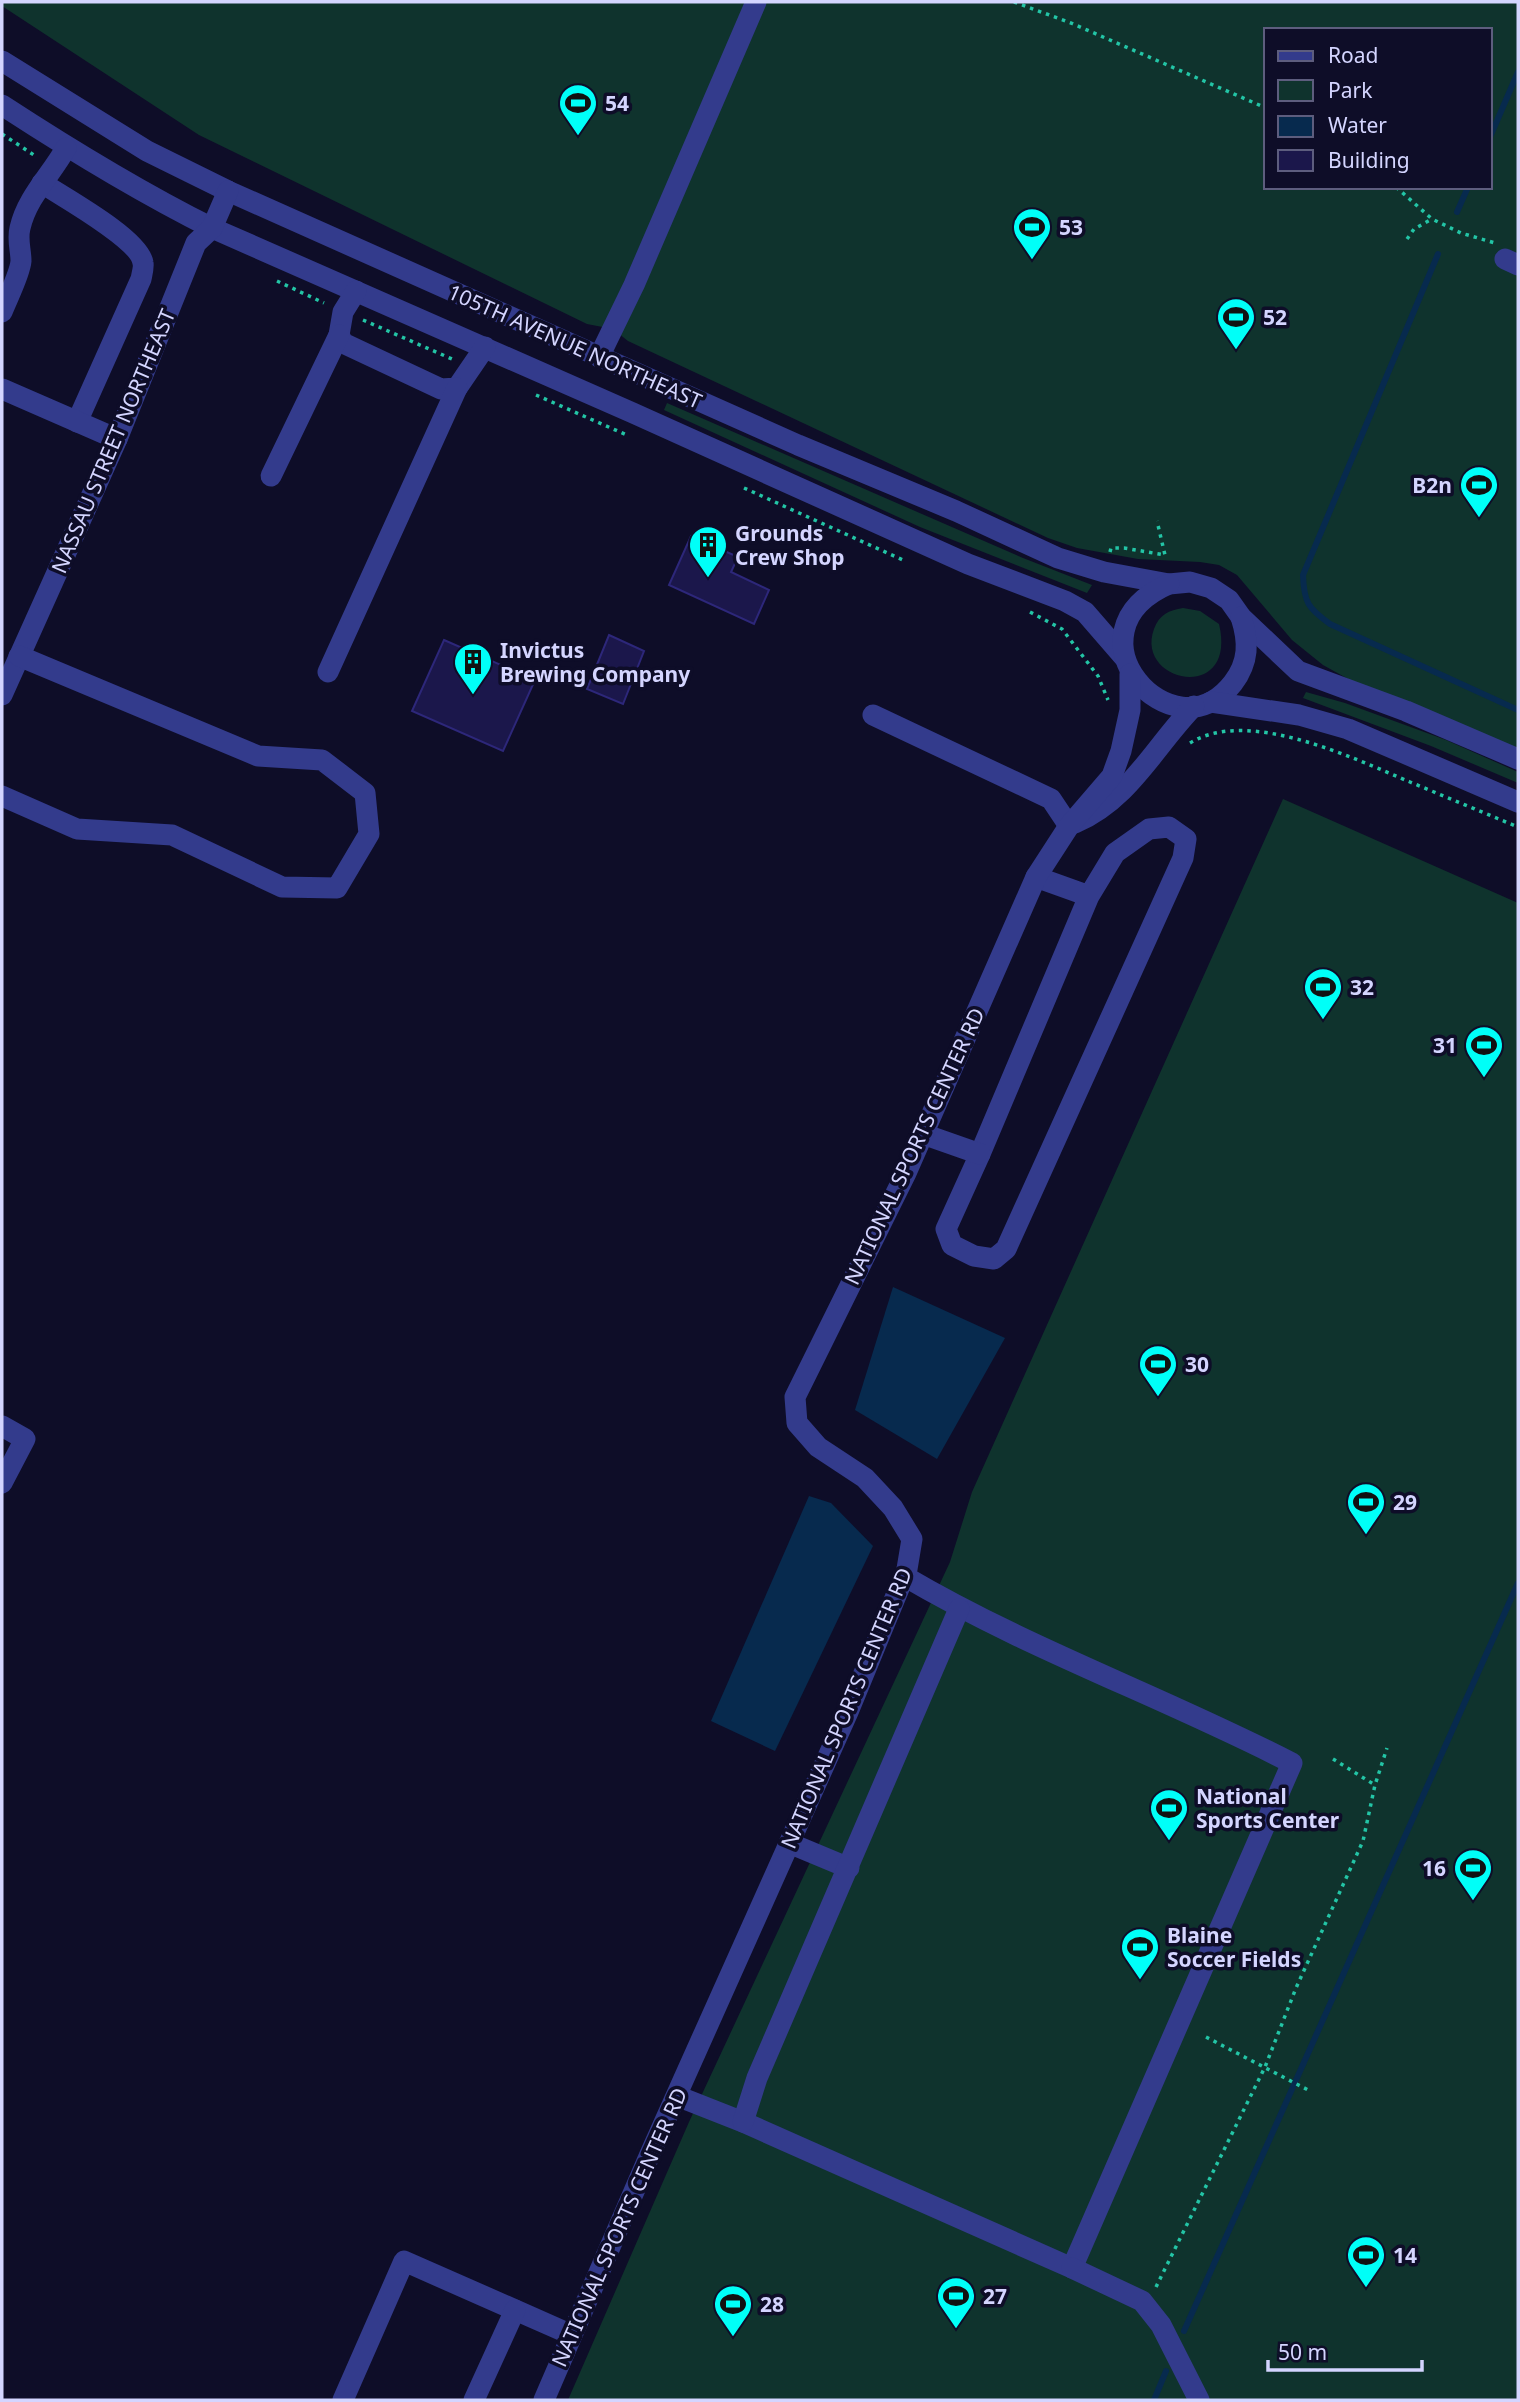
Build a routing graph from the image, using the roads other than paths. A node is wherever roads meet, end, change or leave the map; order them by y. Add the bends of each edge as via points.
1 (756, 2) edge
2 (4, 63) edge
3 (2, 105) edge
4 (66, 148) junction
5 (48, 176) junction
6 (228, 191) junction
7 (212, 228) junction
8 (356, 291) junction
9 (2, 312) edge
10 (339, 335) junction
11 (485, 347) junction
12 (599, 357) junction
13 (457, 388) junction
14 (2, 390) edge
15 (77, 422) junction
16 (117, 439) junction
17 (271, 476) dead end
18 (1168, 584) junction
19 (1241, 617) junction
20 (19, 656) junction
21 (1127, 665) junction
22 (328, 672) dead end
23 (2, 695) edge
24 (1202, 704) junction
25 (873, 716) dead end
26 (1518, 759) edge
27 (2, 796) edge
28 (1518, 802) edge
29 (1069, 826) junction
30 (1036, 877) junction
31 (1089, 896) junction
32 (923, 1133) junction
33 (980, 1154) junction
34 (2, 1426) edge
35 (2, 1483) edge
36 (904, 1576) junction
37 (959, 1608) junction
38 (789, 1843) junction
39 (849, 1868) junction
40 (677, 2096) junction
41 (743, 2122) junction
42 (1072, 2268) junction
43 (515, 2309) junction
44 (572, 2335) junction
45 (342, 2400) edge
46 (474, 2400) edge
47 (544, 2400) edge
48 (1199, 2400) edge

1 - 12 street
2 - 6 street, 105TH AVENUE NORTHEAST via 147,151
3 - 4 street, 105TH AVENUE NORTHEAST
4 - 5 street
4 - 7 street, 105TH AVENUE NORTHEAST
5 - 9 street via 33,196 20,228 21,262
5 - 15 street via 134,245 143,262 141,279
6 - 7 street, NASSAU STREET NORTHEAST
6 - 12 street, 105TH AVENUE NORTHEAST
7 - 8 street, 105TH AVENUE NORTHEAST
7 - 16 street, NASSAU STREET NORTHEAST via 196,243
8 - 10 street via 343,312
8 - 11 street, 105TH AVENUE NORTHEAST
10 - 13 street via 343,343 441,388
10 - 17 street
11 - 13 street
11 - 21 street, 105TH AVENUE NORTHEAST via 968,564 1065,601 1085,612
12 - 18 street, 105TH AVENUE NORTHEAST via 1058,558
13 - 22 street
14 - 15 street
15 - 16 street
16 - 20 street, NASSAU STREET NORTHEAST
18 - 19 street, 105TH AVENUE NORTHEAST via 1190,582 1211,588 1229,600
18 - 21 street via 1152,592 1132,612 1123,638
19 - 24 street via 1247,656 1240,674 1228,690
19 - 26 street, 105TH AVENUE NORTHEAST via 1298,671
20 - 23 street, NASSAU STREET NORTHEAST
20 - 27 street via 258,756 322,760 365,793 369,834 337,888 282,887 173,835 77,829
21 - 24 street, 105TH AVENUE NORTHEAST via 1139,686 1157,699 1179,706
21 - 29 street, NATIONAL SPORTS CENTER RD via 1130,710 1112,776
24 - 28 street, 105TH AVENUE NORTHEAST via 1299,715 1348,729
24 - 29 street via 1167,736 1129,785 1096,814
25 - 29 street via 1051,799
29 - 30 street, NATIONAL SPORTS CENTER RD
30 - 31 street
30 - 32 street, NATIONAL SPORTS CENTER RD
31 - 33 street
31 - 33 street via 1115,853 1149,829 1169,827 1186,839 1183,858 1006,1249 994,1259 952,1245 946,1229
32 - 33 street
32 - 36 street, NATIONAL SPORTS CENTER RD via 795,1397 797,1423 818,1447 865,1478 893,1508 912,1539
34 - 35 street via 25,1439
36 - 37 street
36 - 38 street, NATIONAL SPORTS CENTER RD
37 - 39 street
37 - 42 street via 1292,1763
38 - 39 street
38 - 40 street, NATIONAL SPORTS CENTER RD
39 - 41 street via 757,2078
40 - 41 street
40 - 44 street, NATIONAL SPORTS CENTER RD
41 - 42 street
42 - 48 street via 1142,2301 1161,2325
43 - 44 street
43 - 45 street via 404,2261
43 - 46 street
44 - 47 street, NATIONAL SPORTS CENTER RD

